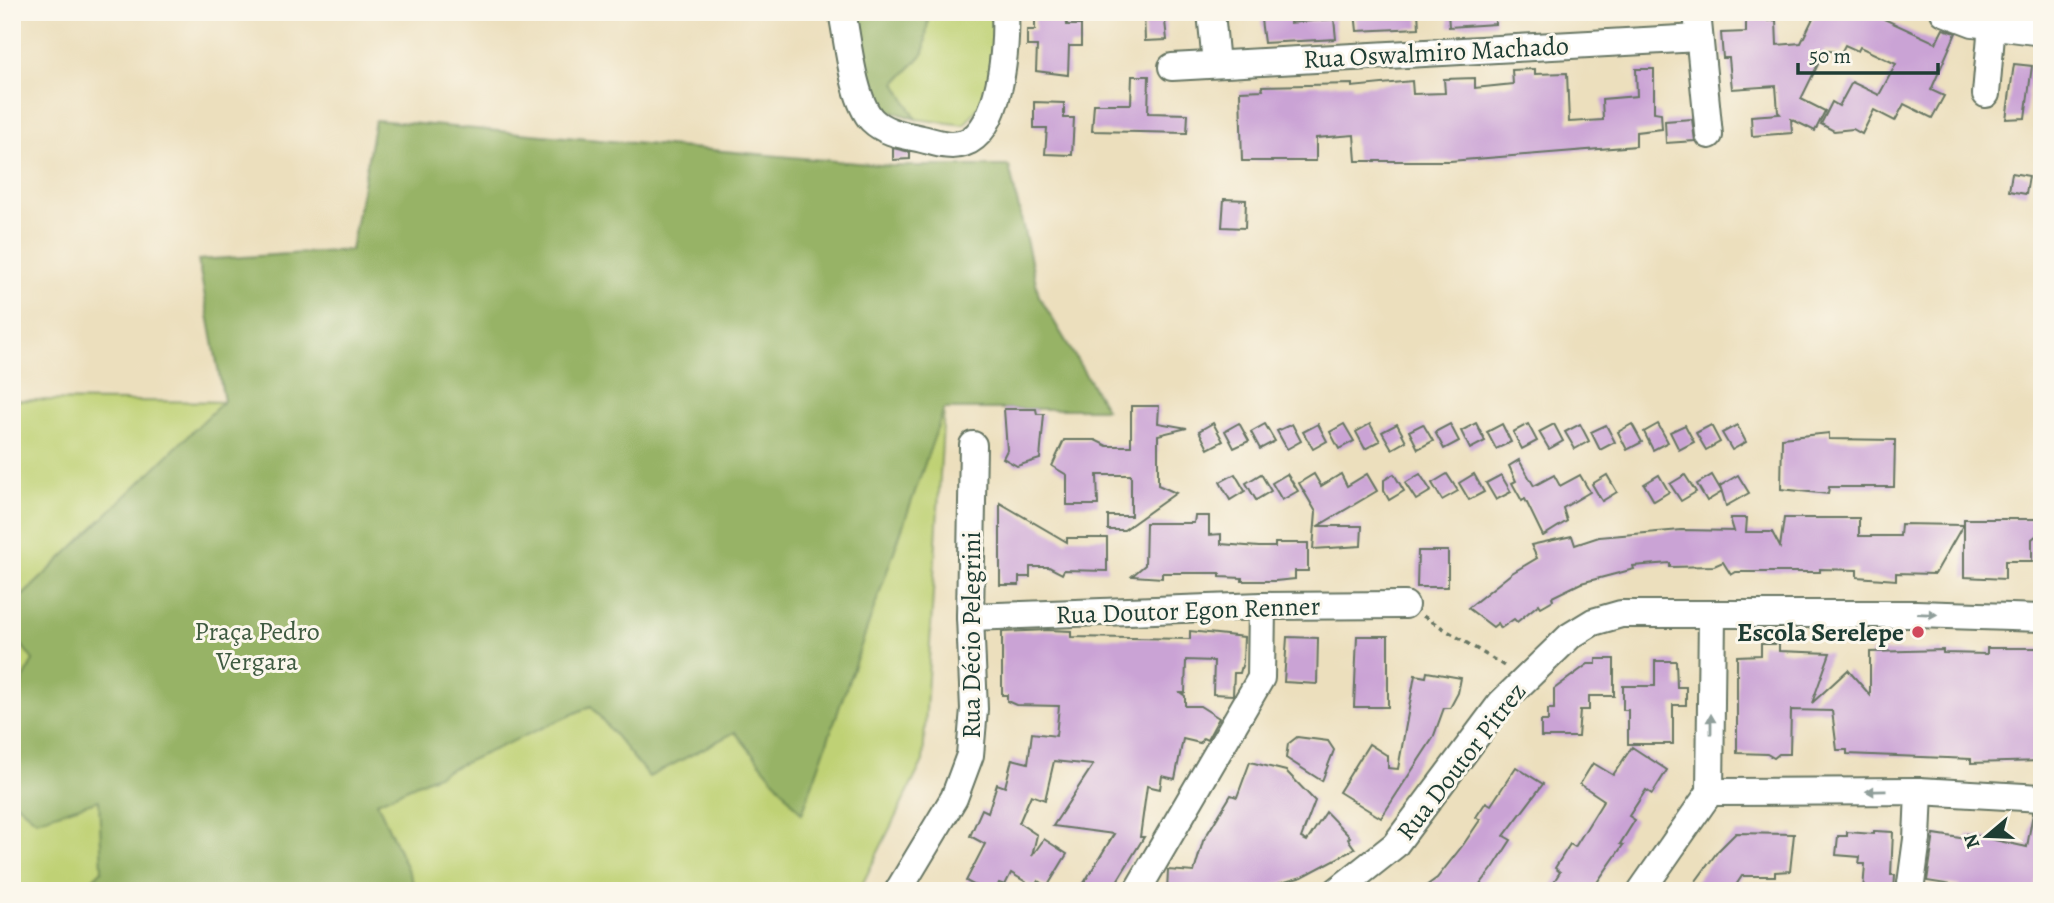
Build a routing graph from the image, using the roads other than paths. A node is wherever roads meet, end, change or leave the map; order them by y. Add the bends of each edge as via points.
1 (842, 12) edge
2 (1005, 12) edge
3 (1211, 12) edge
4 (1944, 12) edge
5 (1992, 19) edge
6 (1698, 25) edge
7 (2042, 32) edge
8 (1216, 64) junction
9 (1172, 67) dead end
10 (1986, 94) dead end
11 (1709, 135) dead end
12 (973, 445) dead end
13 (1262, 606) junction
14 (1405, 606) road end
15 (1712, 614) junction
16 (970, 617) junction
17 (2042, 618) edge
18 (1919, 791) junction
19 (1710, 792) junction
20 (2042, 798) edge
21 (898, 891) edge
22 (1138, 891) edge
23 (1336, 891) edge
24 (1641, 891) edge
25 (1910, 891) edge

1 - 2 street via 862,102 872,120 890,132 945,145 963,144 979,135 995,107
3 - 8 street
4 - 5 street
5 - 7 street
5 - 10 street
6 - 8 street, Rua Oswalmiro Machado
6 - 11 street
8 - 9 street, Rua Oswalmiro Machado
12 - 16 street, Rua Décio Pelegrini
13 - 14 street, Rua Doutor Egon Renner
13 - 16 street, Rua Doutor Egon Renner
13 - 22 street via 1261,678
15 -> 17 street, Rua Doutor Pitrez
19 -> 15 street
15 - 23 street, Rua Doutor Pitrez via 1621,614 1592,622 1570,636 1501,703 1395,845
16 - 21 street, Rua Décio Pelegrini via 974,709 970,755 954,798
18 -> 19 street
18 - 20 street
18 - 25 street
19 - 24 street

